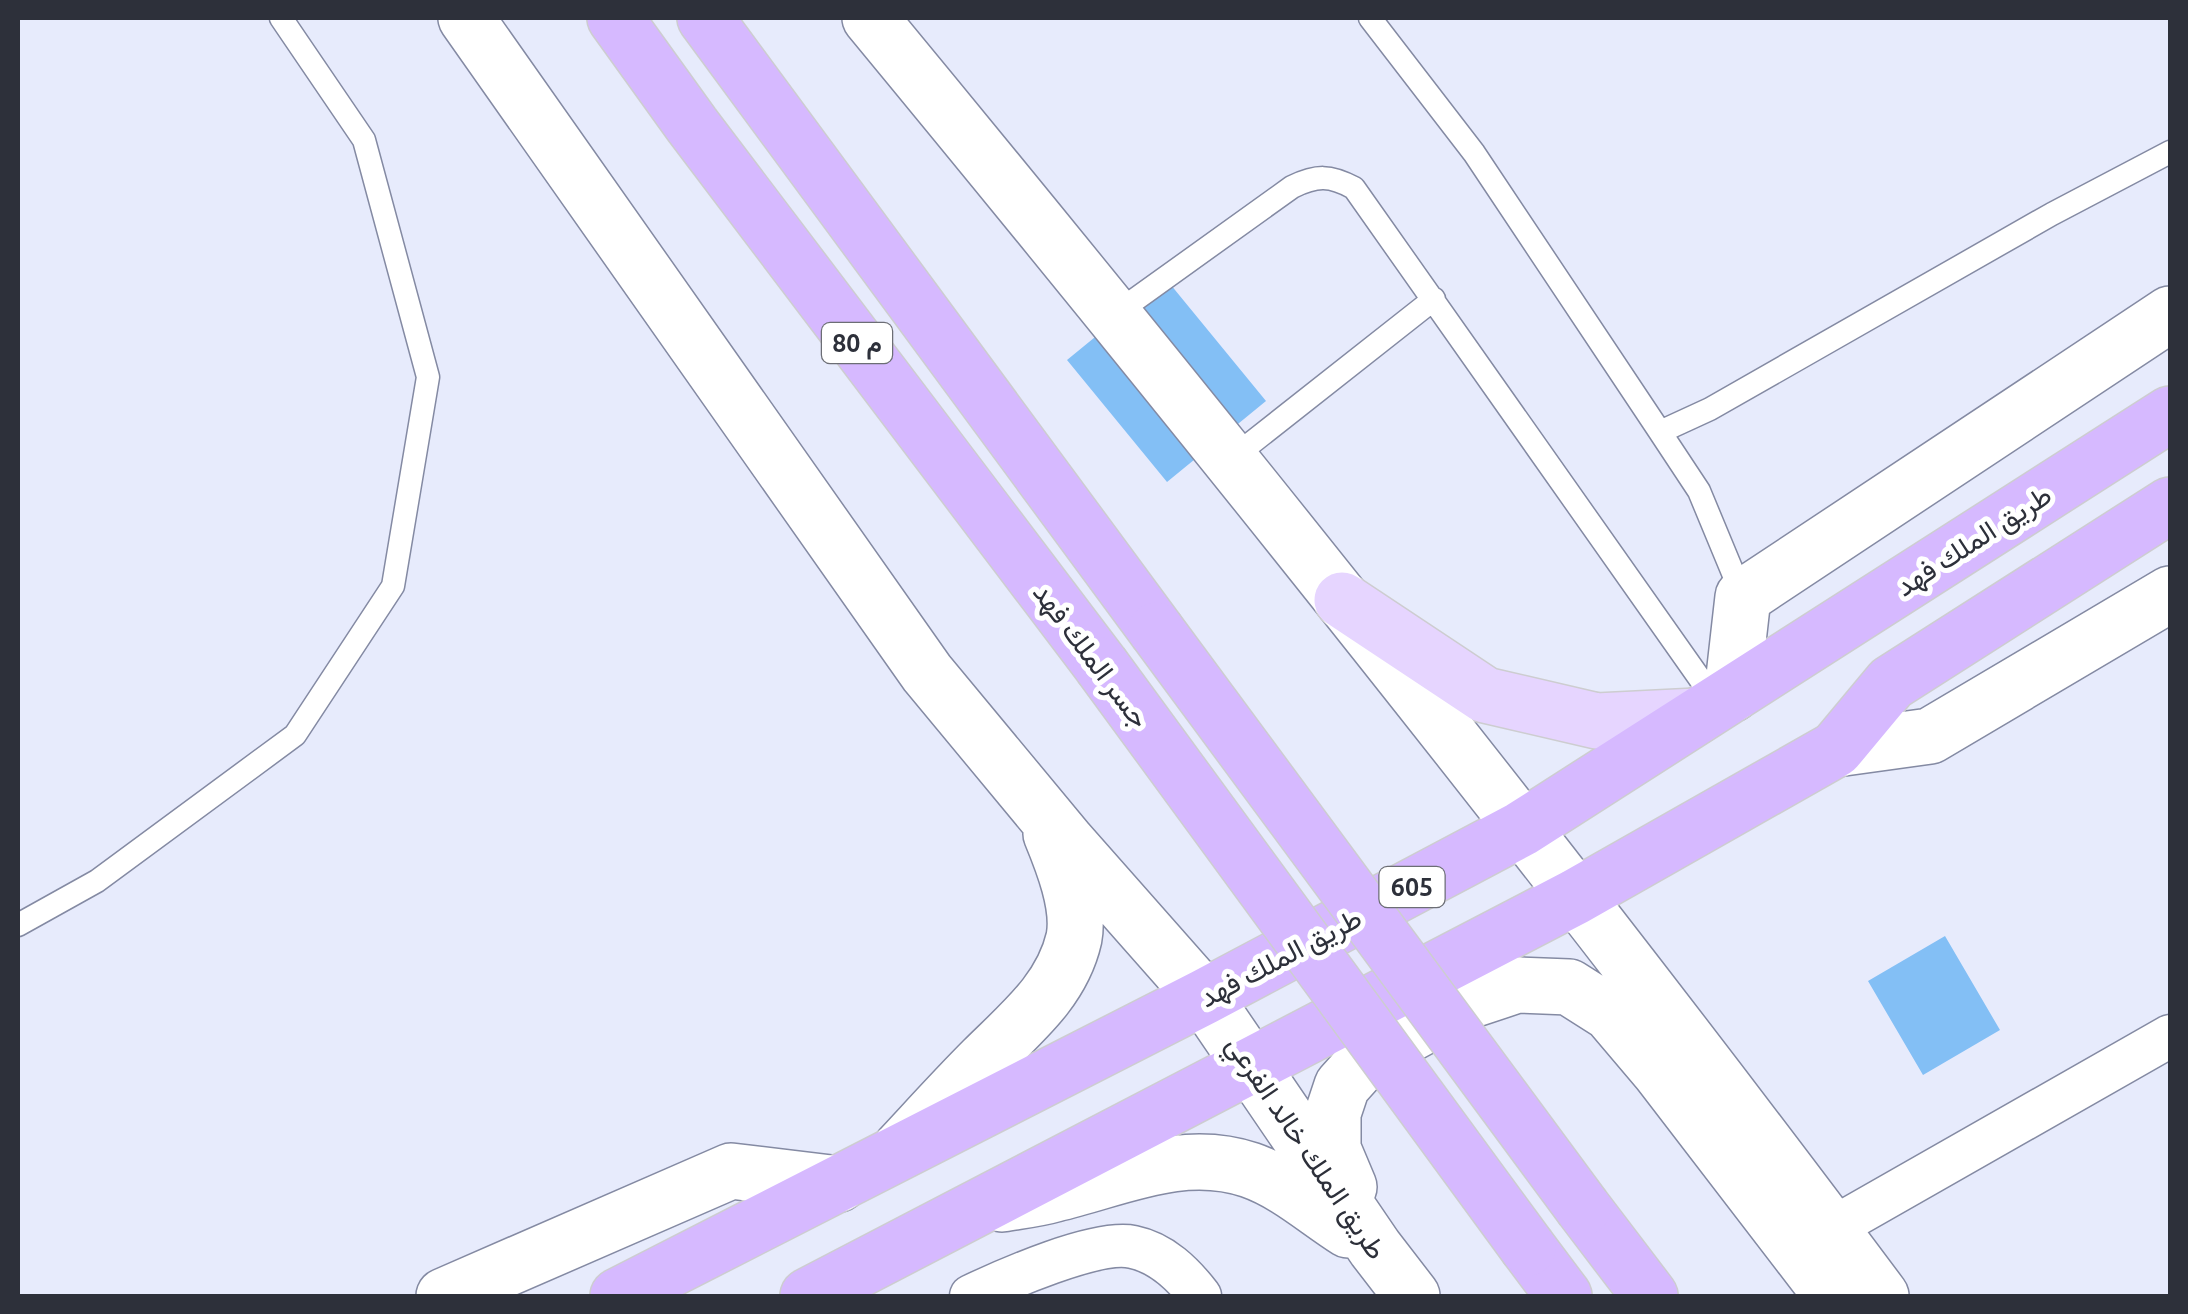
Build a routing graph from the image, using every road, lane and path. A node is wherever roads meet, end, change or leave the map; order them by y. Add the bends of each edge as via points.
1 (282, 18) edge
2 (466, 18) edge
3 (616, 18) edge
4 (704, 18) edge
5 (870, 18) edge
6 (1370, 18) edge
7 (2170, 152) edge
8 (1434, 299) junction
9 (1114, 314) junction
10 (2170, 314) edge
11 (2170, 414) edge
12 (1660, 432) junction
13 (1232, 460) junction
14 (2170, 504) edge
15 (2170, 594) edge
16 (1743, 597) junction
17 (1342, 600) junction
18 (1715, 704) junction
19 (1836, 749) junction
20 (1040, 808) junction
21 (1521, 829) junction
22 (1575, 897) junction
23 (18, 924) edge
24 (1204, 997) junction
25 (2170, 1036) edge
26 (1251, 1064) junction
27 (892, 1156) junction
28 (839, 1184) junction
29 (981, 1208) junction
30 (1830, 1228) junction
31 (1375, 1248) junction
32 (444, 1296) edge
33 (618, 1296) edge
34 (808, 1296) edge
35 (971, 1296) edge
36 (1200, 1296) edge
37 (1412, 1296) edge
38 (1564, 1296) edge
39 (1650, 1296) edge
40 (1832, 1296) edge
41 (1881, 1296) edge

1 - 23 lane via 364,140 428,377 393,586 295,735 97,881
2 - 20 main road, طريق الملك خالد الفرعي via 927,673
3 - 38 highway, جسر الملك فهد / م 80, bridge
4 - 39 highway, م 80, bridge
5 - 9 main road
6 - 12 lane via 1474,153
7 - 12 lane
8 - 9 lane via 1354,188 1318,176
8 - 13 lane
8 - 18 lane
9 - 13 main road
10 - 16 main road
11 - 18 highway, طريق الملك فهد / 605
12 - 16 lane via 1699,492
13 - 17 main road
14 - 19 highway via 1891,683
15 - 19 main road via 1930,736
16 - 18 main road
17 - 18 main road via 1485,695 1597,721
17 - 21 main road
18 - 21 highway, طريق الملك فهد / 605
19 - 22 highway
20 - 24 main road, طريق الملك خالد الفرعي
20 - 27 main road via 1069,876 1074,936 1056,983
21 - 22 main road
21 - 24 highway, طريق الملك فهد / 605
22 - 26 highway
22 - 30 main road
24 - 26 main road, طريق الملك خالد الفرعي
24 - 27 highway, طريق الملك فهد / 605
25 - 30 street
26 - 29 highway
26 - 31 main road, طريق الملك خالد الفرعي
27 - 28 highway, طريق الملك فهد / 605
28 - 32 main road via 731,1172
28 - 33 highway, طريق الملك فهد / 605
29 - 31 main road via 1137,1168 1194,1162 1248,1169 1291,1189
29 - 34 highway
30 - 41 main road
31 - 37 main road, طريق الملك خالد الفرعي
31 - 40 main road via 1333,1149 1342,1086 1369,1056 1472,1000 1517,985 1569,987 1610,1013
35 - 36 street via 1070,1256 1130,1246 1162,1258

